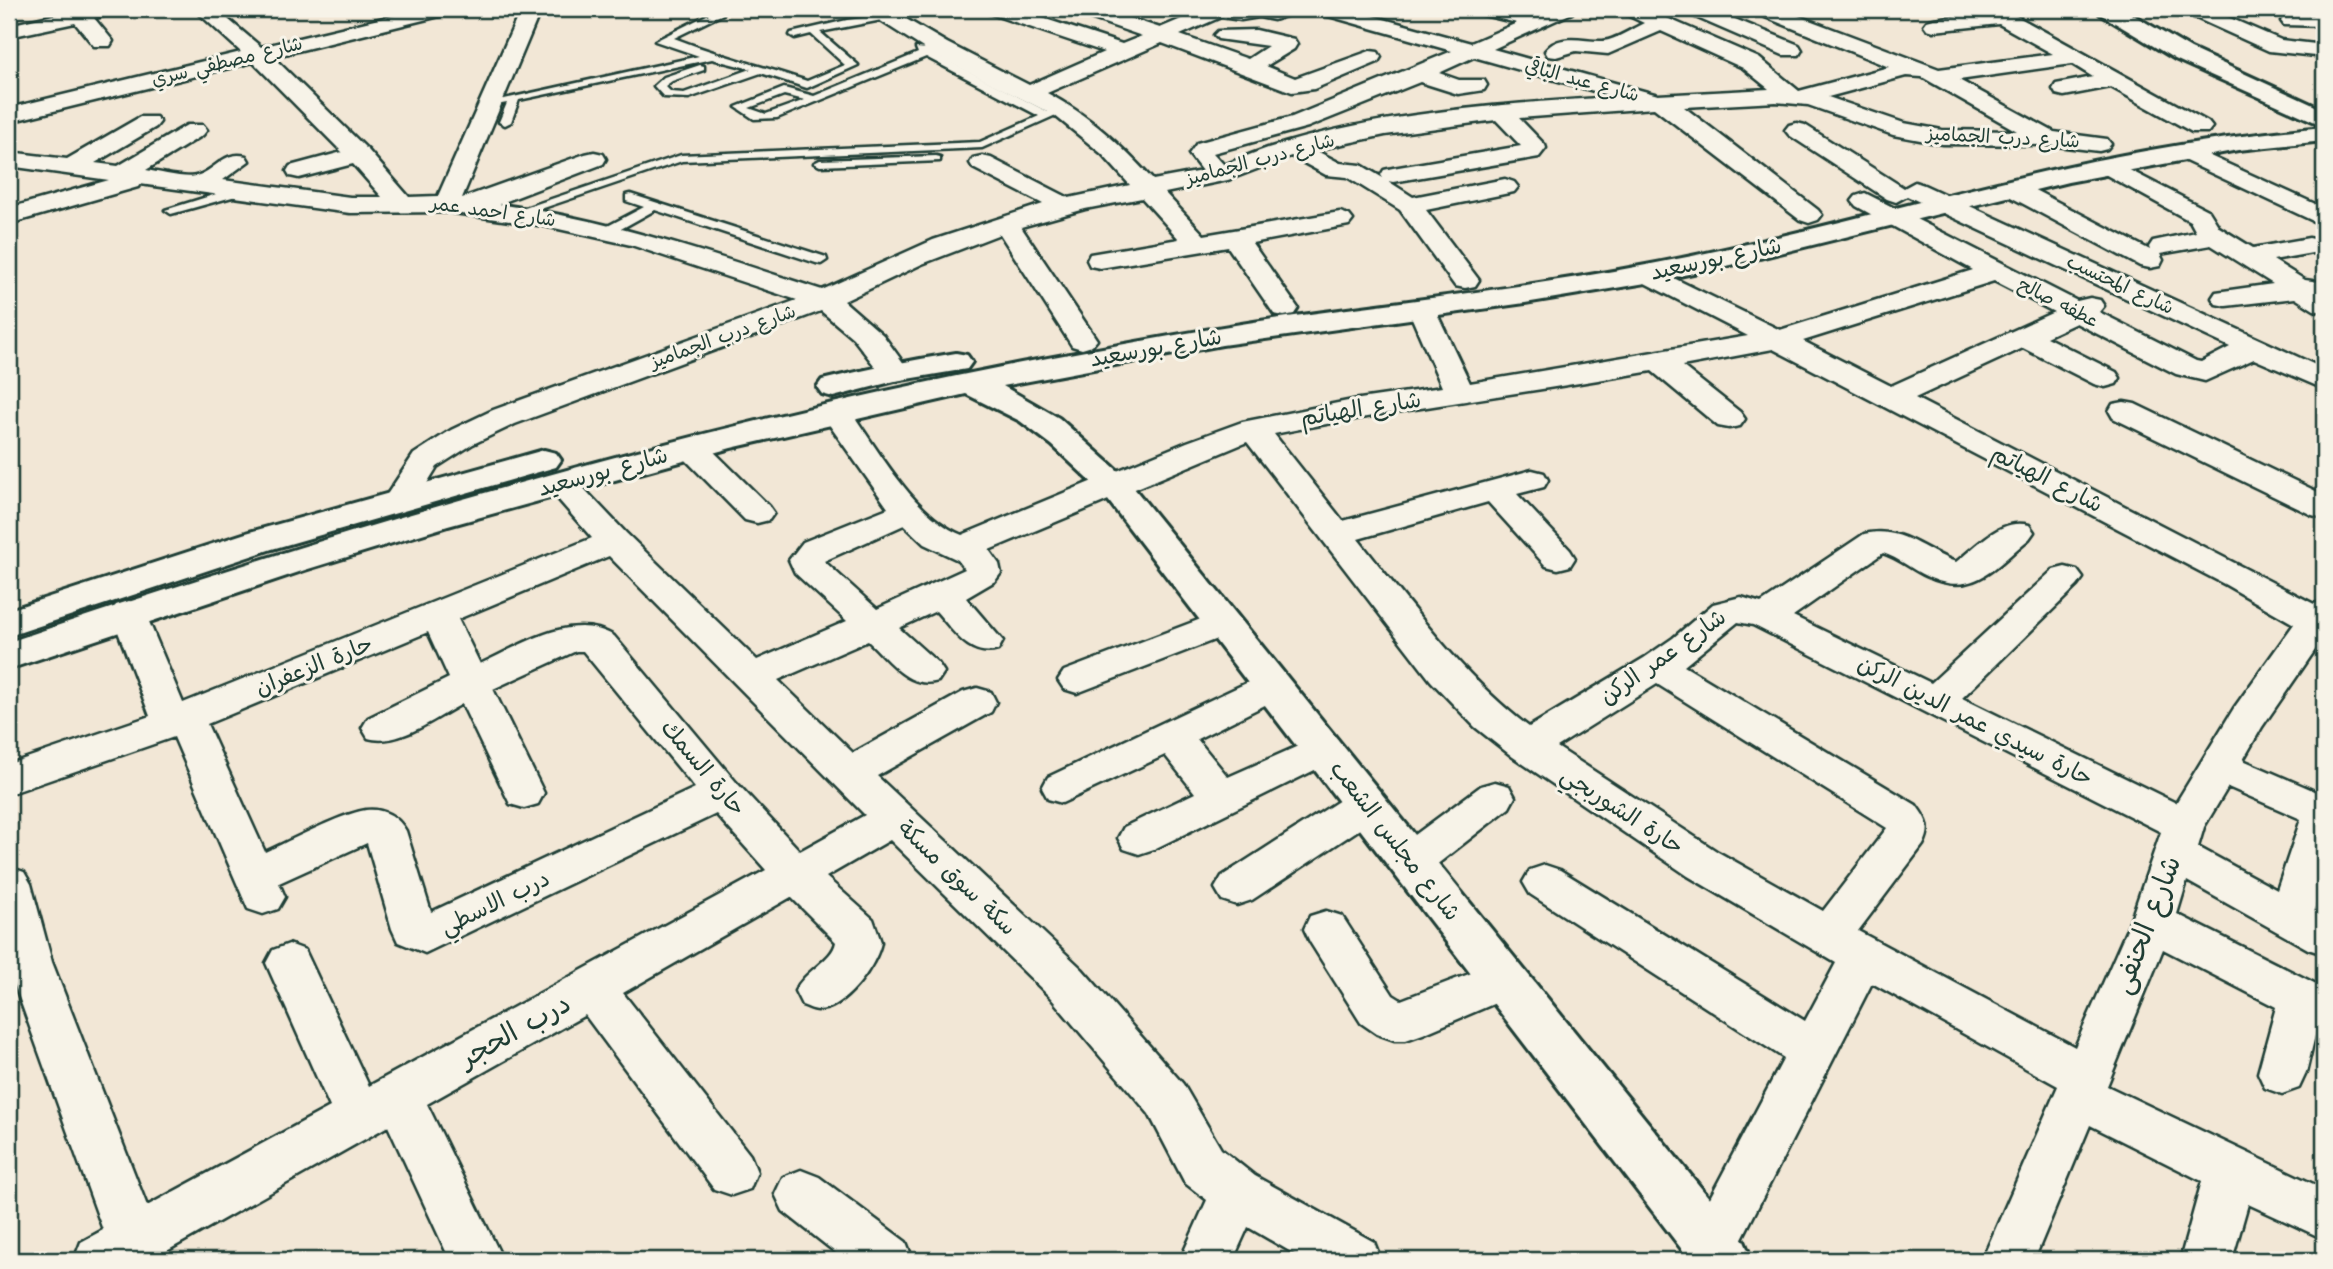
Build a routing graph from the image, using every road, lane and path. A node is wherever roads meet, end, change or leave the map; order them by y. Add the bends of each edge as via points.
1 (109, 9) edge
2 (204, 9) edge
3 (531, 9) edge
4 (702, 9) edge
5 (995, 9) edge
6 (1082, 9) edge
7 (1288, 9) edge
8 (1325, 9) edge
9 (1482, 9) edge
10 (1566, 9) edge
11 (1630, 9) edge
12 (1693, 9) edge
13 (1762, 9) edge
14 (2108, 9) edge
15 (2192, 9) edge
16 (2241, 9) edge
17 (436, 10) edge
18 (78, 12) edge
19 (880, 13) edge
20 (1996, 13) edge
21 (1154, 14) dead end
22 (1808, 15) edge
23 (818, 19) dead end
24 (1535, 20) junction
25 (2324, 20) edge
26 (2291, 21) dead end
27 (1661, 23) junction
28 (1128, 25) junction
29 (1187, 25) junction
30 (1934, 25) dead end
31 (829, 27) junction
32 (813, 31) junction
33 (9, 32) edge
34 (795, 35) dead end
35 (1163, 36) junction
36 (1238, 37) junction
37 (2040, 37) junction
38 (103, 41) dead end
39 (2003, 41) dead end
40 (933, 50) junction
41 (1791, 50) dead end
42 (1209, 51) junction
43 (1471, 51) junction
44 (1556, 51) dead end
45 (2322, 51) edge
46 (1124, 52) junction
47 (260, 54) junction
48 (2183, 54) junction
49 (712, 56) junction
50 (1065, 56) dead end
51 (1370, 57) dead end
52 (2078, 57) junction
53 (1847, 59) dead end
54 (696, 60) junction
55 (1089, 66) junction
56 (1250, 67) junction
57 (1914, 69) junction
58 (760, 70) junction
59 (1419, 74) junction
60 (1884, 75) junction
61 (1936, 76) junction
62 (2117, 79) junction
63 (1476, 85) dead end
64 (2064, 89) dead end
65 (1029, 93) junction
66 (1797, 96) junction
67 (514, 98) junction
68 (811, 99) junction
69 (1659, 102) junction
70 (491, 103) junction
71 (1501, 112) junction
72 (1055, 113) junction
73 (9, 115) edge
74 (2263, 116) junction
75 (148, 122) dead end
76 (505, 122) dead end
77 (2317, 124) edge
78 (195, 130) dead end
79 (1797, 130) dead end
80 (2048, 138) junction
81 (2193, 139) junction
82 (1294, 148) junction
83 (887, 154) junction
84 (359, 155) junction
85 (2104, 155) junction
86 (9, 159) edge
87 (594, 159) dead end
88 (936, 159) dead end
89 (740, 160) junction
90 (237, 161) dead end
91 (982, 163) dead end
92 (722, 166) dead end
93 (70, 168) junction
94 (299, 172) dead end
95 (1219, 175) junction
96 (1393, 175) dead end
97 (133, 176) junction
98 (199, 186) junction
99 (1505, 187) dead end
100 (1148, 188) junction
101 (2012, 188) junction
102 (239, 191) junction
103 (631, 198) dead end
104 (1901, 200) junction
105 (1943, 203) junction
106 (402, 204) junction
107 (458, 205) junction
108 (1409, 205) junction
109 (654, 206) junction
110 (1066, 206) junction
111 (171, 210) dead end
112 (516, 213) junction
113 (1809, 215) junction
114 (9, 216) edge
115 (2324, 218) edge
116 (1340, 220) dead end
117 (1006, 223) junction
118 (2080, 223) junction
119 (606, 232) junction
120 (2216, 236) junction
121 (1235, 237) junction
122 (2023, 239) junction
123 (1198, 244) junction
124 (2309, 246) dead end
125 (1965, 256) junction
126 (2248, 257) junction
127 (821, 260) dead end
128 (1100, 260) dead end
129 (1996, 272) junction
130 (1649, 274) junction
131 (1465, 280) junction
132 (2312, 288) edge
133 (2130, 290) junction
134 (2226, 298) dead end
135 (824, 300) junction
136 (2324, 304) edge
137 (1284, 308) junction
138 (1422, 309) junction
139 (2076, 312) junction
140 (2023, 337) junction
141 (1777, 340) junction
142 (2254, 347) junction
143 (1075, 352) junction
144 (2158, 354) junction
145 (1658, 361) junction
146 (895, 372) junction
147 (2324, 380) edge
148 (970, 384) junction
149 (1460, 394) junction
150 (1891, 398) junction
151 (2124, 411) dead end
152 (836, 412) junction
153 (1728, 419) dead end
154 (1253, 429) junction
155 (1055, 430) junction
156 (692, 448) junction
157 (1532, 480) dead end
158 (560, 483) junction
159 (1113, 484) junction
160 (1495, 490) junction
161 (401, 499) junction
162 (2324, 508) edge
163 (909, 511) junction
164 (757, 513) dead end
165 (2017, 532) dead end
166 (1335, 534) junction
167 (614, 541) junction
168 (1558, 558) dead end
169 (973, 560) junction
170 (2065, 578) dead end
171 (942, 595) junction
172 (129, 613) junction
173 (438, 615) junction
174 (1766, 617) junction
175 (2321, 619) edge
176 (9, 623) edge
177 (1222, 623) junction
178 (873, 624) junction
179 (985, 641) dead end
180 (9, 656) edge
181 (1657, 667) junction
182 (925, 672) dead end
183 (751, 677) junction
184 (1077, 680) dead end
185 (471, 683) junction
186 (1272, 686) junction
187 (1936, 701) junction
188 (977, 702) dead end
189 (178, 721) junction
190 (382, 728) dead end
191 (1171, 735) junction
192 (1527, 747) junction
193 (1323, 749) junction
194 (2219, 766) junction
195 (849, 773) junction
196 (9, 779) edge
197 (1062, 788) dead end
198 (524, 793) dead end
199 (722, 793) junction
200 (1495, 797) dead end
201 (1222, 798) junction
202 (1366, 804) junction
203 (2324, 811) edge
204 (894, 818) junction
205 (1139, 838) dead end
206 (2179, 840) junction
207 (1411, 861) junction
208 (795, 874) junction
209 (1545, 882) dead end
210 (9, 884) edge
211 (1237, 888) dead end
212 (2151, 922) junction
213 (2307, 926) edge
214 (1326, 929) dead end
215 (1846, 946) junction
216 (289, 963) dead end
217 (19, 967) edge
218 (1503, 980) junction
219 (593, 988) junction
220 (818, 991) dead end
221 (2313, 1004) edge
222 (1812, 1050) junction
223 (2282, 1073) dead end
224 (2082, 1086) junction
225 (378, 1107) junction
226 (2231, 1170) junction
227 (732, 1172) dead end
228 (1237, 1193) junction
229 (801, 1195) dead end
230 (2324, 1215) edge
231 (125, 1254) edge
232 (1713, 1256) edge
233 (2019, 1256) edge
234 (477, 1260) edge
235 (887, 1260) edge
236 (1206, 1260) edge
237 (1354, 1260) edge
238 (2206, 1260) edge

1 - 18 street
2 - 47 street
3 - 70 street
4 - 49 lane via 718,14 663,40
5 - 46 street
6 - 28 street
7 - 29 street via 1274,14 1220,10
8 - 43 street, شارع عبد الباقي
9 - 24 street
10 - 24 street
11 - 27 street
12 - 41 street
13 - 22 street
14 - 48 main road
15 - 45 street via 2277,47
16 - 45 street
17 - 47 street, شارع مصطفي سري
18 - 33 street
18 - 38 street
19 - 31 lane
19 - 40 street
20 - 30 street
20 - 37 street
21 - 28 street
22 - 57 street
23 - 31 lane
24 - 43 street
25 - 26 street
27 - 44 street via 1608,48 1574,44
27 - 66 street via 1751,63
28 - 35 street
29 - 35 street
29 - 36 street
31 - 32 lane
32 - 34 lane
32 - 58 lane via 852,67 807,85
35 - 42 street
35 - 46 street
36 - 42 street
36 - 56 street via 1256,36 1286,44
37 - 39 street
37 - 52 street
40 - 65 street
40 - 68 lane
40 - 72 lane
42 - 56 street
43 - 59 street
43 - 69 street, شارع عبد الباقي
46 - 55 street
47 - 73 street, شارع مصطفي سري
47 - 84 street
48 - 74 main road via 2196,69
48 - 77 main road via 2214,66
49 - 54 lane
49 - 58 lane
50 - 55 street
51 - 56 street via 1302,85 1287,84
52 - 61 street
52 - 62 street
53 - 60 street
54 - 58 lane via 699,69 659,86 668,95 685,96
54 - 67 lane
55 - 65 street
57 - 60 street
57 - 61 street
59 - 63 street via 1458,87
59 - 95 street via 1300,122 1205,148 1201,154
60 - 66 street
61 - 80 street
62 - 64 street
62 - 81 street
65 - 72 street
66 - 69 street, شارع درب الجماميز
66 - 80 street, شارع درب الجماميز via 1914,132 1983,139
67 - 70 lane
67 - 76 lane
68 - 68 lane via 765,117 741,107 784,91
69 - 71 street, شارع درب الجماميز
69 - 113 street, شارع عبد الباقي
70 - 107 street
71 - 82 street, شارع درب الجماميز via 1385,128
71 - 96 street via 1533,145 1530,152
72 - 83 lane via 982,145
72 - 100 street via 1111,149
74 - 77 main road, شارع بورسعيد
74 - 81 main road, شارع بورسعيد
75 - 93 street
77 - 81 main road, شارع بورسعيد
78 - 97 street
79 - 104 street, عطفه صالح
80 - 85 street, شارع درب الجماميز
81 - 85 main road, شارع بورسعيد
81 - 115 street
82 - 95 street, شارع درب الجماميز
82 - 108 street via 1335,170 1352,170
83 - 88 lane
83 - 89 lane
84 - 94 street
84 - 106 street
85 - 101 main road, شارع بورسعيد
85 - 104 main road, شارع بورسعيد
85 - 120 street via 2200,216
86 - 93 street, شارع احمد عمر
87 - 107 street
89 - 92 lane
89 - 112 lane via 695,156 670,161
90 - 98 street
91 - 110 street
93 - 97 street, شارع احمد عمر
95 - 100 street, شارع درب الجماميز
97 - 98 street, شارع احمد عمر
97 - 114 street
98 - 102 street, شارع احمد عمر
99 - 108 street
100 - 110 street, شارع درب الجماميز
100 - 123 street
101 - 105 main road, شارع بورسعيد
101 - 118 street
102 - 106 street, شارع احمد عمر via 350,205
102 - 111 lane
103 - 109 lane
104 - 105 main road, شارع بورسعيد
104 - 113 main road, شارع بورسعيد via 1865,201
104 - 125 street, عطفه صالح
104 - 130 main road, شارع بورسعيد via 1791,243
105 - 122 street, شارع المحتسب
106 - 107 street, شارع احمد عمر
107 - 112 street, شارع احمد عمر
108 - 131 street
109 - 119 lane
109 - 127 lane
110 - 117 street, شارع درب الجماميز
112 - 119 street, شارع احمد عمر
113 - 131 main road, شارع بورسعيد
116 - 121 street
117 - 135 street, شارع درب الجماميز via 874,274
117 - 143 street
118 - 120 street via 2156,253
118 - 122 street
119 - 135 street, شارع احمد عمر
120 - 126 street
121 - 123 street
121 - 137 street
122 - 125 street
122 - 133 street, شارع المحتسب
123 - 128 street
124 - 126 street
125 - 129 street, عطفه صالح
126 - 132 street
129 - 139 street, عطفه صالح
129 - 141 street
130 - 138 main road, شارع بورسعيد
130 - 141 street, شارع الهياتم
131 - 137 main road, شارع بورسعيد
132 - 134 street
132 - 136 street
133 - 139 street
133 - 142 street, شارع المحتسب
135 - 146 street, شارع احمد عمر via 870,338
135 - 161 street, شارع درب الجماميز via 504,417 425,461
137 - 143 main road, شارع بورسعيد
138 - 143 main road, شارع بورسعيد
138 - 149 street
139 - 140 street
139 - 144 street, عطفه صالح
140 - 144 street via 2094,383
140 - 150 street
141 - 145 street, شارع الهياتم
141 - 150 street, شارع الهياتم
142 - 144 street, عطفه صالح via 2205,372
142 - 147 street, شارع المحتسب
143 - 146 main road, شارع بورسعيد
143 - 148 main road, شارع بورسعيد
143 - 155 main road via 1051,396
145 - 149 street, شارع الهياتم
145 - 153 street
146 - 161 main road, شارع بورسعيد
148 - 152 main road, شارع بورسعيد
148 - 155 main road, شارع مجلس الشعب via 1018,403
149 - 154 street, شارع الهياتم
150 - 175 street, شارع الهياتم
151 - 162 street
152 - 156 main road, شارع بورسعيد
152 - 163 street
154 - 159 street, شارع الهياتم
154 - 166 street, حارة الشوربجي
155 - 159 main road, شارع مجلس الشعب
156 - 158 main road, شارع بورسعيد
156 - 164 street
157 - 160 street
158 - 167 street, سكة سوق مسكة
158 - 172 main road, شارع بورسعيد
159 - 169 street, شارع الهياتم
159 - 177 main road, شارع مجلس الشعب
160 - 166 street
160 - 168 street
161 - 176 main road, شارع بورسعيد
163 - 169 street via 938,539
163 - 178 street via 816,550 806,559 807,565
165 - 174 street via 1963,574 1893,543 1876,542
166 - 192 street, حارة الشوربجي via 1444,672
167 - 173 street, حارة الزعفران
167 - 183 street, سكة سوق مسكة
169 - 171 street via 967,584
170 - 187 street
171 - 178 street
171 - 179 street
172 - 180 main road, شارع بورسعيد
172 - 189 street, درب الاسطي
173 - 185 street
173 - 189 street, حارة الزعفران
174 - 181 street, شارع عمر الركن via 1731,609
174 - 187 street, حارة سيدي عمر الدين الركن
175 - 194 street, شارع الحنفى via 2248,718
177 - 184 street
177 - 186 main road, شارع مجلس الشعب
178 - 182 street
178 - 183 street
181 - 192 street, شارع عمر الركن
181 - 215 street via 1901,816 1908,825 1908,834
183 - 195 street, سكة سوق مسكة
185 - 190 street
185 - 198 street
185 - 199 street, حارة السمك via 570,639 590,638 601,645
186 - 191 street
186 - 193 main road, شارع مجلس الشعب
187 - 206 street, حارة سيدي عمر الدين الركن
188 - 195 street
189 - 196 street, حارة الزعفران
189 - 199 street, درب الاسطي via 258,887 365,826 377,826 384,831 414,929 425,935
191 - 197 street
191 - 201 street
192 - 215 street, حارة الشوربجي via 1703,864
193 - 201 street
193 - 202 main road, شارع مجلس الشعب
194 - 203 street
194 - 206 street, شارع الحنفى
195 - 204 street, سكة سوق مسكة
199 - 208 street, حارة السمك
200 - 207 street
201 - 205 street
202 - 207 main road, شارع مجلس الشعب
202 - 211 street
203 - 213 street
204 - 208 street, درب الحجر
204 - 228 street, سكة سوق مسكة via 1066,983 1166,1099 1203,1166
206 - 212 street, شارع الحنفى
206 - 213 street, حارة سيدي عمر الدين الركن
207 - 218 main road, شارع مجلس الشعب
208 - 219 street, درب الحجر
208 - 220 street, حارة السمك via 857,932 860,944 855,959
209 - 222 street
210 - 217 street
212 - 221 street
212 - 224 street, شارع الحنفى
214 - 218 street via 1377,1009 1394,1020 1406,1020
215 - 222 street
215 - 224 street, حارة الشوربجي
216 - 225 street
217 - 231 street
218 - 232 main road, شارع مجلس الشعب
219 - 225 street, درب الحجر
219 - 227 street
221 - 223 street
222 - 232 street
224 - 226 street, حارة الشوربجي
224 - 233 street, شارع الحنفى
225 - 231 street, درب الحجر
225 - 234 street
226 - 230 street, حارة الشوربجي
226 - 238 street
228 - 236 street
228 - 237 street, سكة سوق مسكة
229 - 235 street

